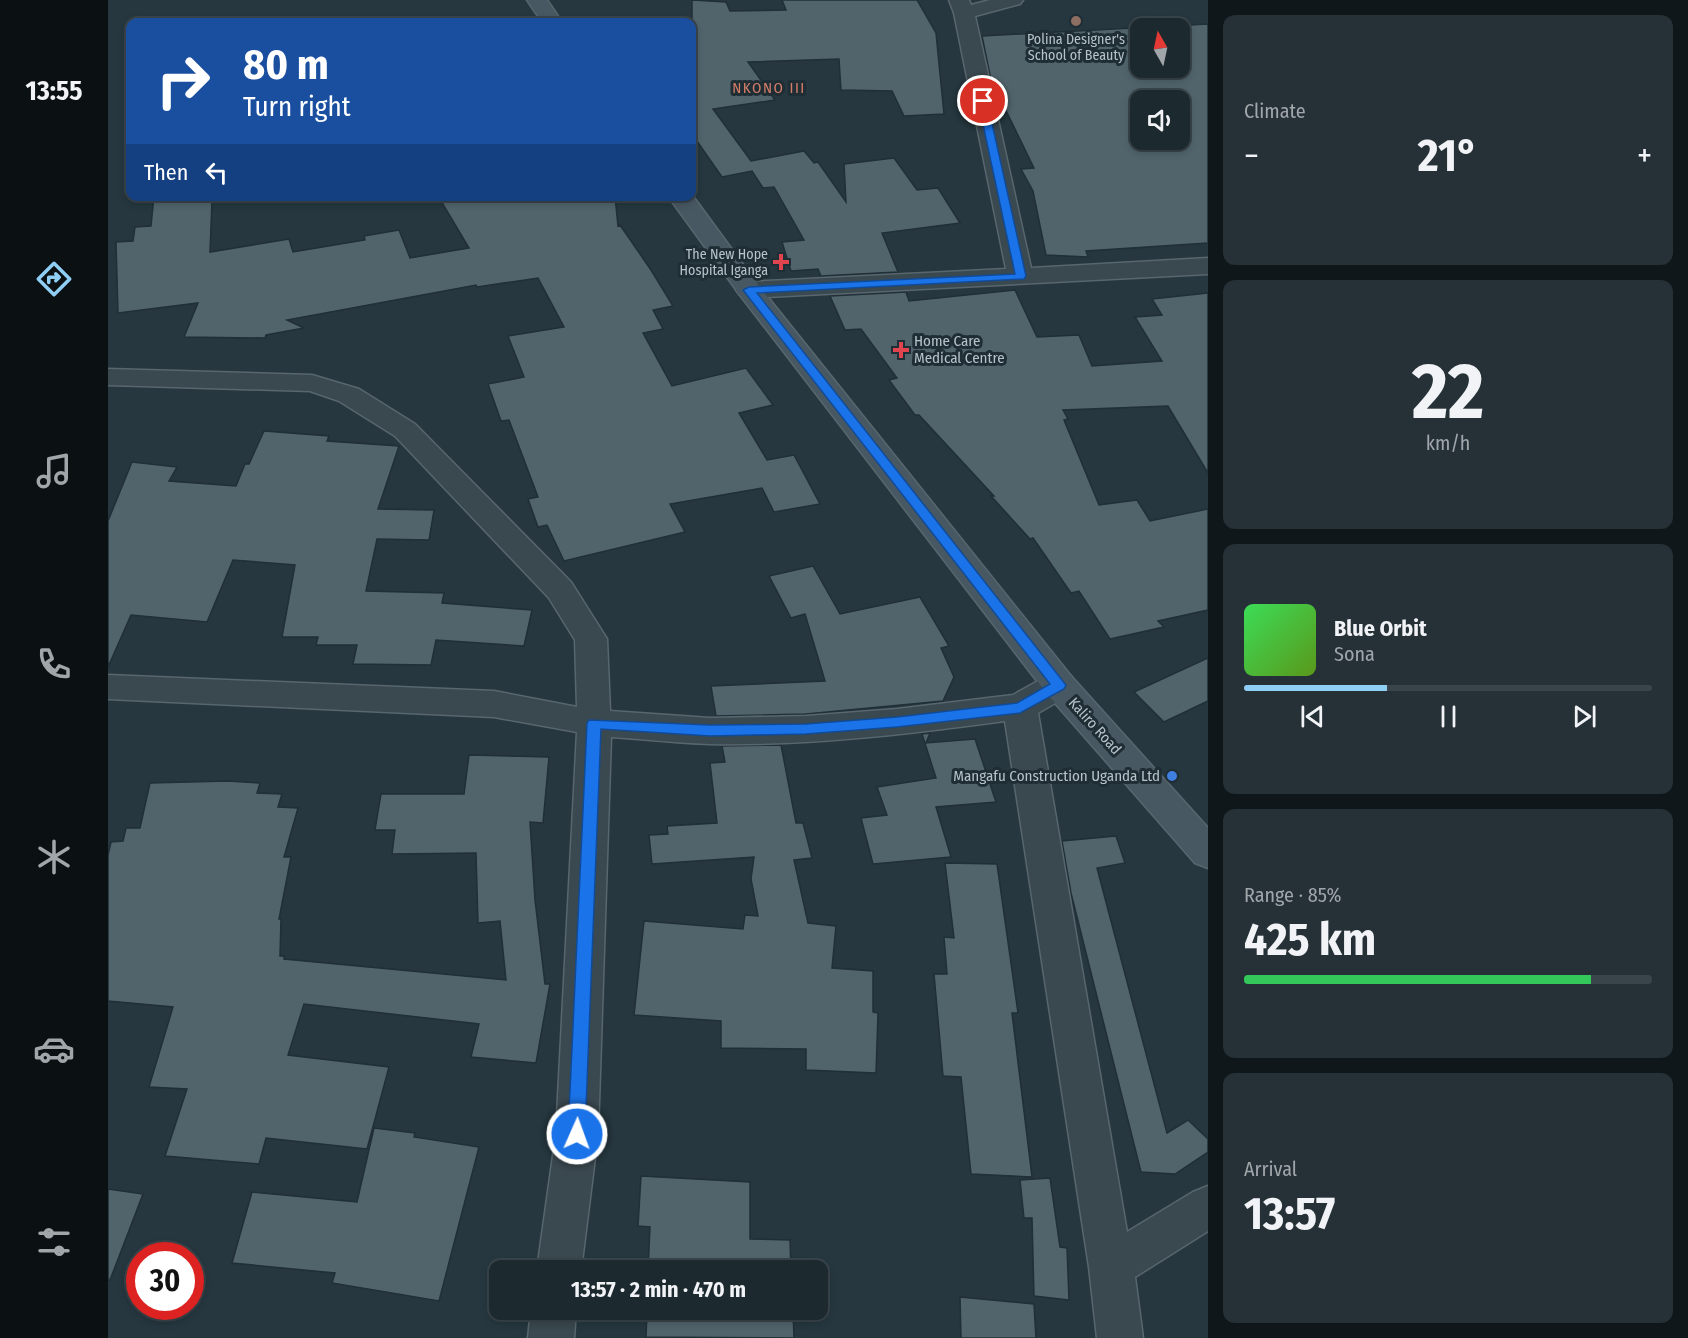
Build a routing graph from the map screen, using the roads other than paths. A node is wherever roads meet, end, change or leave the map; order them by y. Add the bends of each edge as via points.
1 (537, 0) edge
2 (1013, 0) edge
3 (962, 7) edge
4 (549, 18) edge
5 (684, 201) edge
6 (1208, 266) edge
7 (1020, 276) junction
8 (749, 290) junction
9 (108, 377) edge
10 (1059, 685) junction
11 (108, 687) edge
12 (1020, 707) junction
13 (594, 723) junction
14 (1208, 853) edge
15 (1208, 1208) edge
16 (560, 1260) edge
17 (1111, 1267) junction
18 (553, 1320) edge
19 (551, 1338) edge
20 (1120, 1338) edge

1 - 4 main road
2 - 3 street
3 - 7 street
5 - 8 main road, Kaliro Road
6 - 7 street
7 - 8 street
8 - 10 main road, Kaliro Road
9 - 13 street via 312,384 349,395 405,430 560,590 591,639
10 - 12 street
10 - 14 main road, Kaliro Road
11 - 13 street via 494,704
12 - 13 street via 806,729 710,730
12 - 17 street
13 - 16 street via 577,1134
15 - 17 street
17 - 20 street
18 - 19 street

